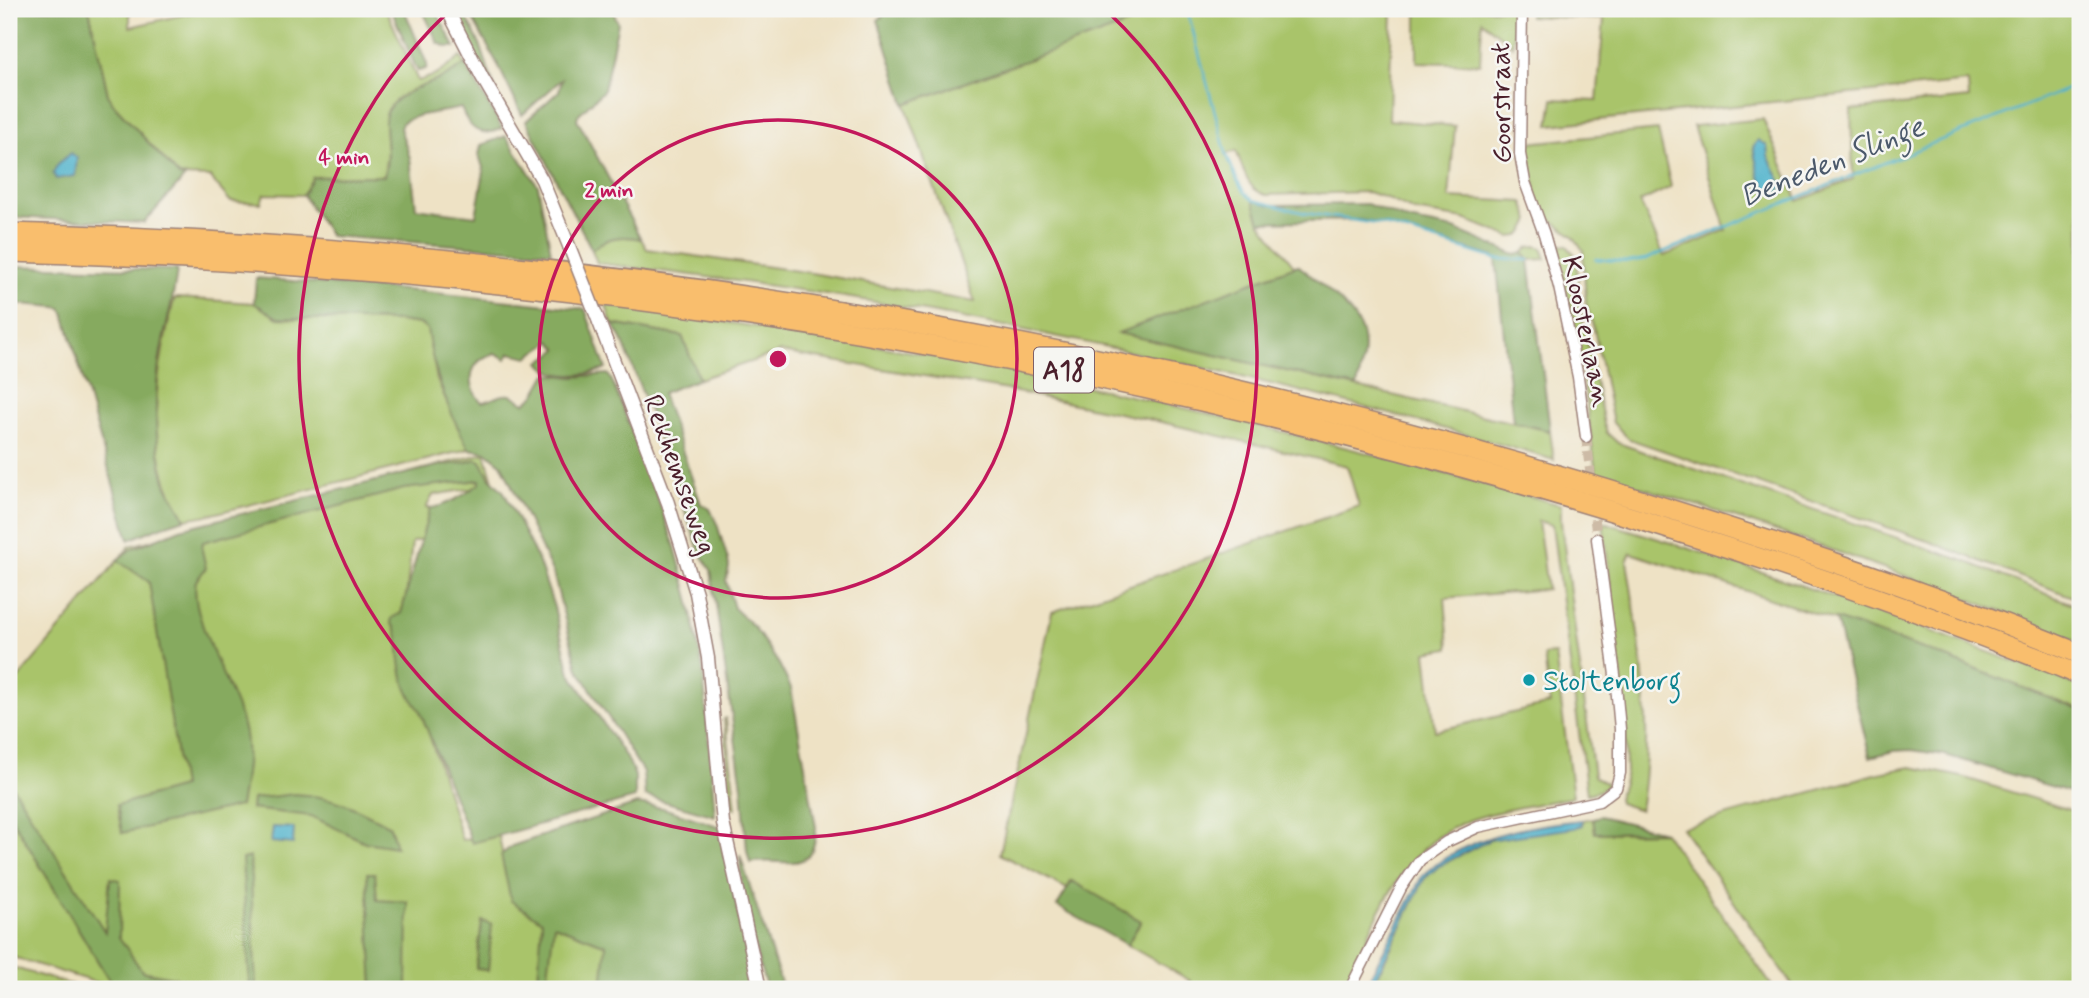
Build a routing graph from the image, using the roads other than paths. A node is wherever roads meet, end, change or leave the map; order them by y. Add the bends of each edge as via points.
1 (447, 9) edge
2 (1522, 9) edge
3 (9, 233) edge
4 (1544, 234) joint
5 (9, 252) edge
6 (1586, 437) tunnel mouth
7 (1597, 539) tunnel mouth
8 (2080, 654) edge
9 (2080, 675) edge
10 (760, 989) edge
11 (1350, 989) edge

1 - 10 street, Rekhemseweg, bridge via 542,180 668,503 696,593 708,658 723,823
2 - 4 street, Goorstraat via 1520,154 1525,183
3 - 8 highway, A18 via 275,244 409,255 786,302 1036,345 1381,424 1572,477 1859,570
4 - 6 street, Kloosterlaan via 1569,332
5 - 9 highway, A18 via 271,264 511,285 723,311 1024,362 1376,443 1576,499 1853,588
7 - 11 street via 1620,729 1616,788 1599,801 1478,827 1420,860

